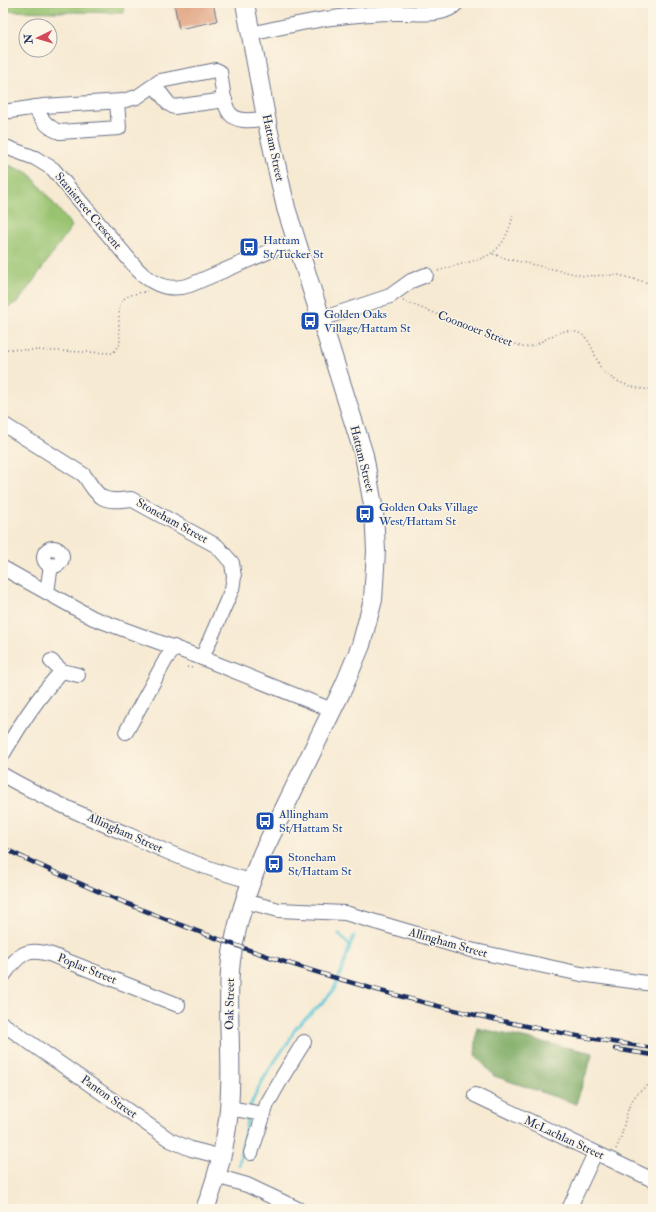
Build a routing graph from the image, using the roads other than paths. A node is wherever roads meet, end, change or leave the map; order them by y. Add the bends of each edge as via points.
1 (245, 3) edge
2 (457, 3) edge
3 (251, 34) junction
4 (154, 85) junction
5 (225, 100) junction
6 (117, 102) junction
7 (35, 107) junction
8 (3, 112) edge
9 (266, 118) junction
10 (3, 146) edge
11 (296, 240) junction
12 (426, 275) road end
13 (321, 319) junction
14 (3, 424) edge
15 (51, 565) dead end
16 (3, 568) edge
17 (47, 592) junction
18 (174, 648) junction
19 (202, 658) junction
20 (51, 661) dead end
21 (62, 671) junction
22 (78, 675) dead end
23 (332, 710) junction
24 (126, 732) dead end
25 (3, 754) edge
26 (3, 774) edge
27 (251, 881) junction
28 (244, 901) junction
29 (3, 976) edge
30 (653, 984) edge
31 (178, 1005) dead end
32 (3, 1024) edge
33 (304, 1042) dead end
34 (475, 1095) dead end
35 (229, 1108) junction
36 (263, 1114) junction
37 (251, 1152) dead end
38 (595, 1153) junction
39 (222, 1157) junction
40 (216, 1176) junction
41 (653, 1180) edge
42 (205, 1209) edge
43 (298, 1209) edge
44 (568, 1209) edge

1 - 3 main road, Hattam Street
2 - 3 street via 451,9 438,13 340,17
3 - 9 main road, Hattam Street
4 - 5 street via 174,107
4 - 5 street via 160,81 217,70 220,72
4 - 6 street via 134,99
5 - 9 street via 228,111 238,120
6 - 7 street
6 - 7 street via 119,128 60,132 40,118
7 - 8 street
9 - 11 main road, Hattam Street via 281,189
10 - 11 street, Stanistreet Crescent via 35,158 53,170 138,270 147,279 163,287 179,288 190,285
11 - 13 main road, Hattam Street
12 - 13 street via 411,281 396,298
13 - 23 main road, Hattam Street via 364,455 374,511 376,551 375,586 370,617 355,662
14 - 19 street, Stoneham Street via 84,475 91,488 100,496 117,501 131,499 217,546 232,563 232,589
15 - 17 street
16 - 17 street
17 - 18 street via 93,618
18 - 19 street
18 - 24 street
19 - 23 street
20 - 21 street
21 - 22 street
21 - 25 street via 41,694
23 - 27 main road, Hattam Street
26 - 27 street, Allingham Street via 84,816 180,858
27 - 28 main road, Hattam Street
28 - 30 street, Allingham Street via 279,910 345,913 471,950 575,973
28 - 35 main road, Oak Street via 230,971
29 - 31 street, Poplar Street via 18,957 38,950
32 - 39 street, Panton Street via 170,1140 191,1149
33 - 36 street
34 - 38 street, McLachlan Street
35 - 36 street
35 - 39 main road, Oak Street
36 - 37 street via 261,1128
38 - 41 street, McLachlan Street
38 - 44 street
39 - 40 main road, Oak Street
40 - 42 main road, Oak Street
40 - 43 street via 256,1189

